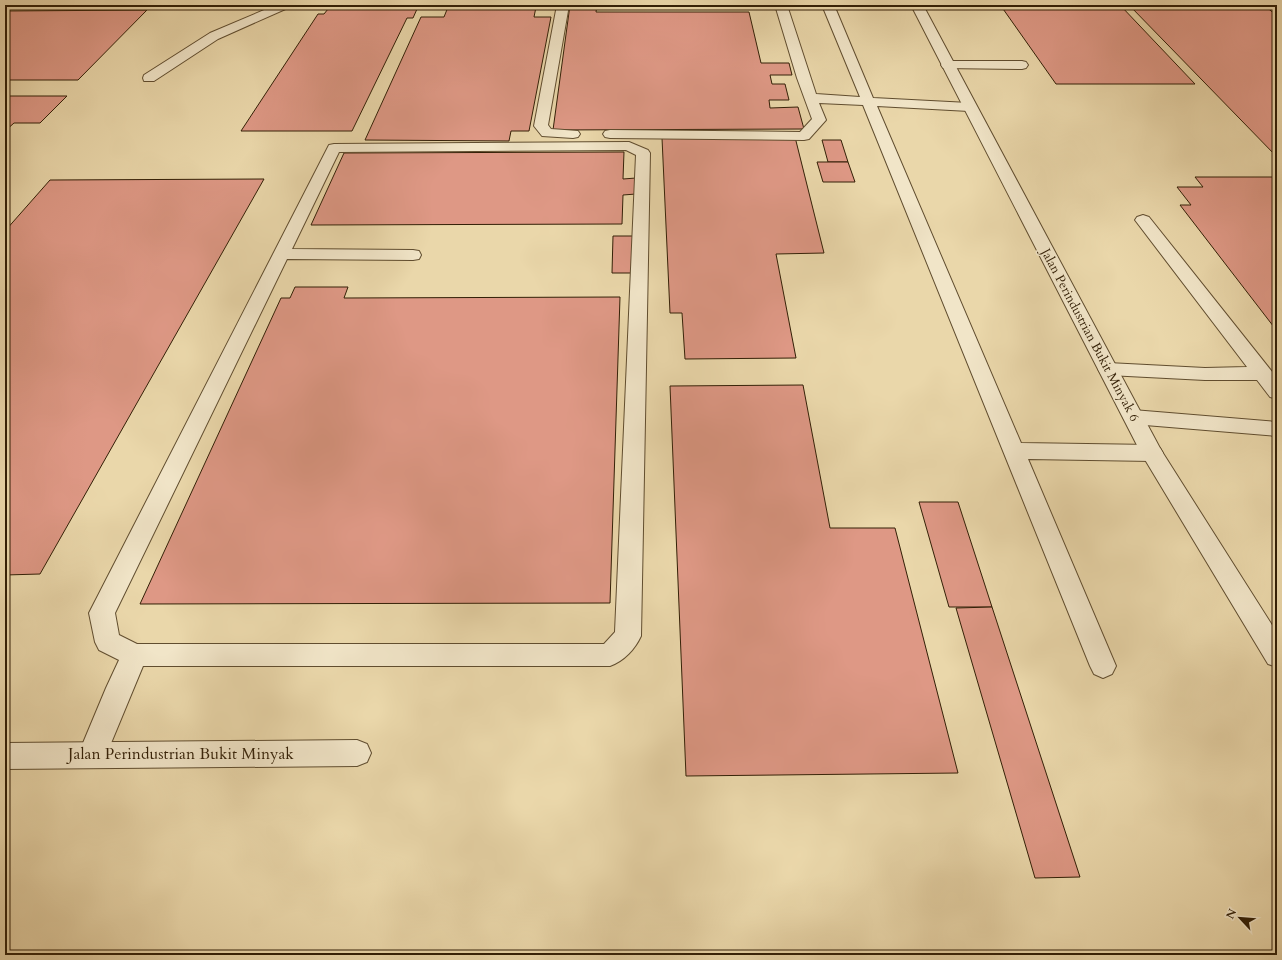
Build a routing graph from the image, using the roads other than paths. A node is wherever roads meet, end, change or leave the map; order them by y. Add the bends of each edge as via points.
1 (286, 5) edge
2 (563, 5) edge
3 (781, 5) edge
4 (828, 5) edge
5 (917, 5) edge
6 (1273, 5) edge
7 (1277, 6) edge
8 (947, 65) junction
9 (1022, 65) dead end
10 (149, 78) dead end
11 (810, 98) junction
12 (869, 101) junction
13 (970, 107) junction
14 (1143, 220) dead end
15 (281, 254) junction
16 (413, 255) dead end
17 (1108, 369) junction
18 (1262, 373) junction
19 (1277, 392) edge
20 (1133, 417) junction
21 (1277, 429) edge
22 (1014, 451) junction
23 (1152, 453) junction
24 (135, 655) junction
25 (1277, 656) edge
26 (1104, 666) dead end
27 (357, 753) dead end
28 (92, 755) junction
29 (5, 756) edge

1 - 10 street via 214,36
2 - 11 street via 541,126 547,133 804,136 819,120
3 - 11 street
4 - 12 street
5 - 8 street, Jalan Perindustrian Bukit Minyak 6
6 - 7 street
8 - 9 street
8 - 13 street, Jalan Perindustrian Bukit Minyak 6
11 - 12 street
12 - 13 street
12 - 22 street
13 - 17 street, Jalan Perindustrian Bukit Minyak 6
14 - 18 street
15 - 16 street
15 - 24 street via 102,613 108,642
15 - 24 street via 334,148 629,146 643,153 628,636 610,655
17 - 18 street via 1205,374
17 - 20 street, Jalan Perindustrian Bukit Minyak 6
18 - 19 street
20 - 21 street
20 - 23 street, Jalan Perindustrian Bukit Minyak 6
22 - 23 street
22 - 26 street
23 - 25 street, Jalan Perindustrian Bukit Minyak 6
24 - 28 street
27 - 28 street, Jalan Perindustrian Bukit Minyak
28 - 29 street, Jalan Perindustrian Bukit Minyak

